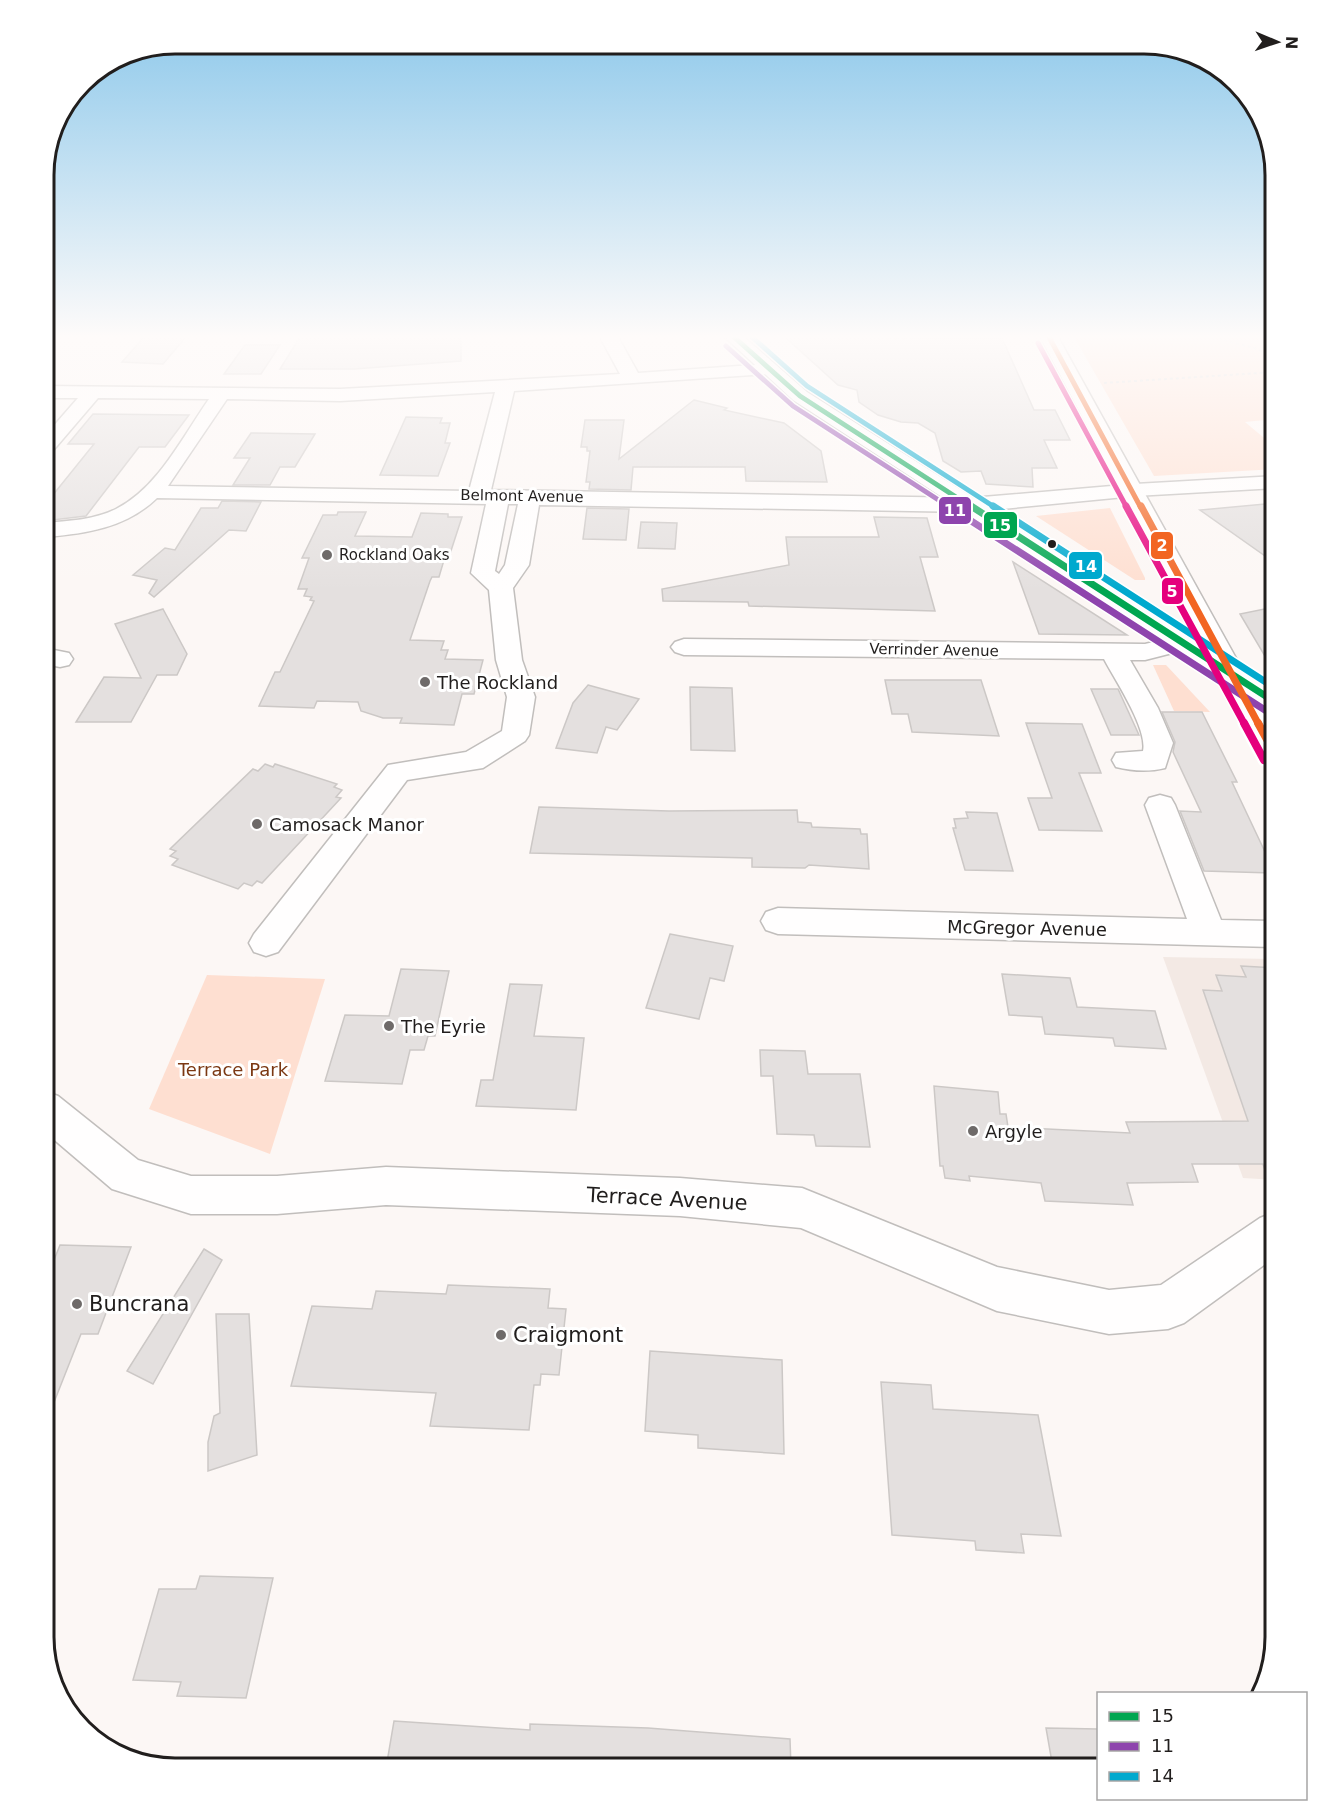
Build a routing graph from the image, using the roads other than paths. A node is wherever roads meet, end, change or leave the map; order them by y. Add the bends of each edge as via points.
1 (68, 422) edge
2 (202, 422) edge
3 (500, 422) edge
4 (838, 422) edge
5 (1095, 422) edge
6 (54, 437) edge
7 (919, 473) junction
8 (1265, 483) edge
9 (1135, 490) junction
10 (153, 492) junction
11 (488, 495) junction
12 (530, 496) junction
13 (891, 501) junction
14 (971, 505) junction
15 (54, 529) edge
16 (501, 588) junction
17 (1183, 643) junction
18 (684, 647) dead end
19 (1113, 652) junction
20 (1235, 677) junction
21 (1265, 696) edge
22 (1265, 735) edge
23 (1126, 760) dead end
24 (1160, 805) dead end
25 (778, 921) dead end
26 (1209, 933) junction
27 (1265, 934) edge
28 (266, 944) dead end
29 (54, 1116) edge
30 (1265, 1239) edge

1 - 6 street
2 - 10 street
3 - 11 street
4 - 7 street
5 - 9 street
7 - 13 street, Belmont Avenue via 925,482 920,489
7 - 14 street
8 - 9 street, Belmont Avenue
9 - 14 street, Belmont Avenue
9 - 20 street
10 - 11 street, Belmont Avenue
10 - 15 street via 127,513 85,527
11 - 12 street, Belmont Avenue
11 - 16 street via 497,513 483,573
12 - 13 street, Belmont Avenue
12 - 16 street via 517,565
13 - 14 street, Belmont Avenue
14 - 17 street
16 - 28 street via 509,660 521,697 515,735 473,761 398,772
17 - 19 street, Verrinder Avenue via 1145,652
17 - 20 street
18 - 19 street, Verrinder Avenue
19 - 23 street via 1159,742 1155,760
20 - 21 street
20 - 22 street
24 - 26 street
25 - 26 street, McGregor Avenue
26 - 27 street, McGregor Avenue
29 - 30 street, Terrace Avenue via 126,1176 191,1195 278,1195 386,1186 680,1197 802,1208 998,1289 1109,1311 1168,1307

